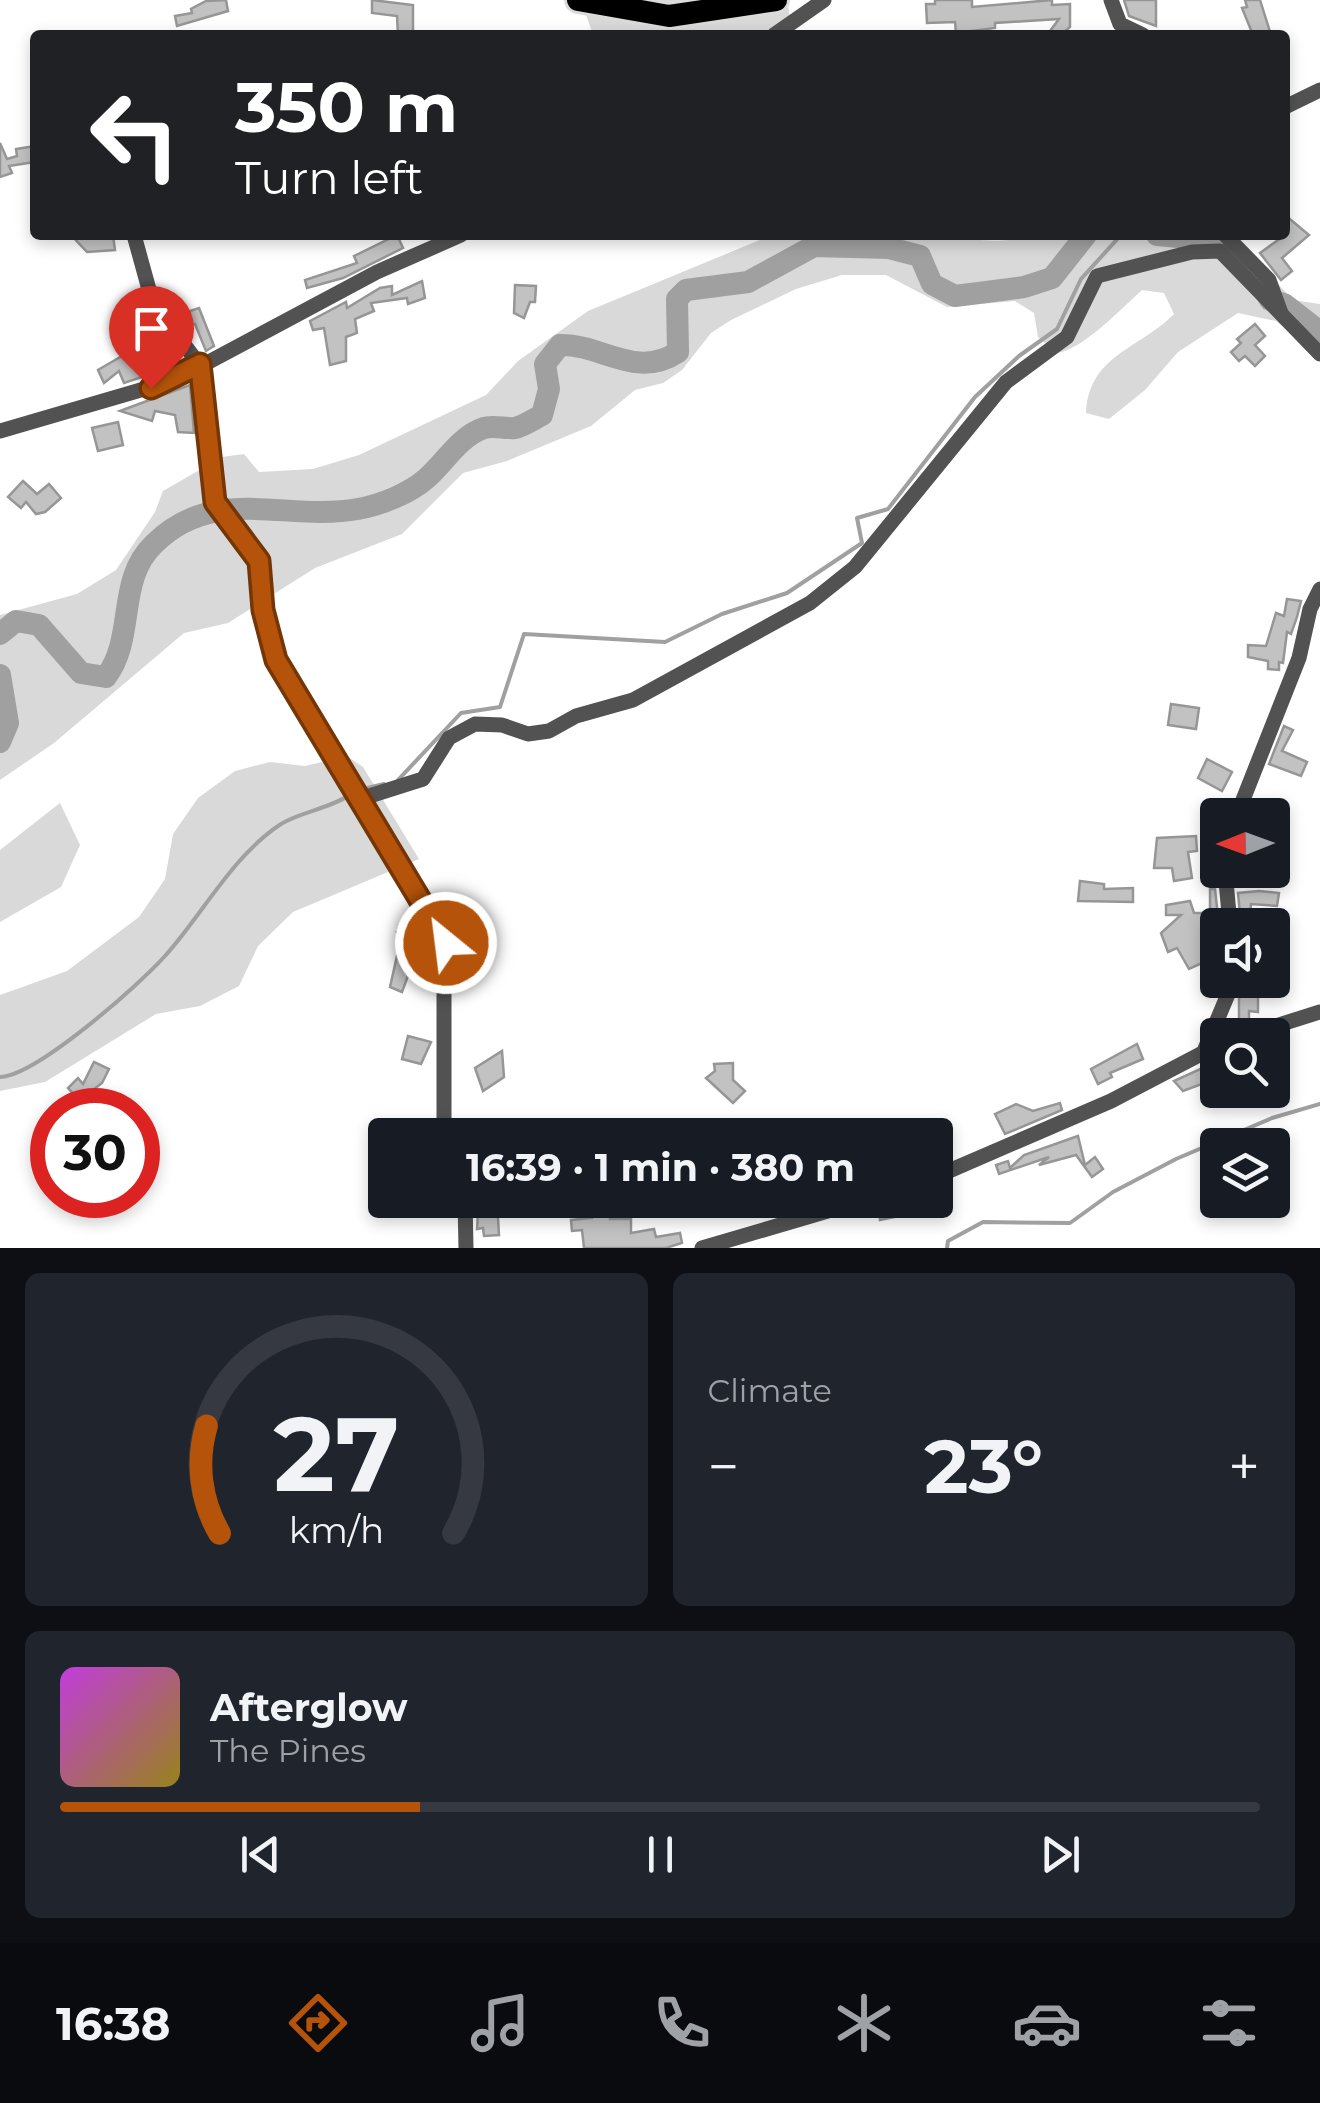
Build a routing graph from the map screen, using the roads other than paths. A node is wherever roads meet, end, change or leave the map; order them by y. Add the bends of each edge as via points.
1 (578, 0) edge
2 (776, 0) edge
3 (824, 0) edge
4 (1111, 0) edge
5 (781, 30) edge
6 (1133, 30) edge
7 (1320, 90) edge
8 (1290, 105) edge
9 (135, 240) edge
10 (450, 240) edge
11 (1229, 240) edge
12 (1281, 313) junction
13 (1320, 354) edge
14 (200, 364) junction
15 (0, 431) edge
16 (1320, 589) edge
17 (1243, 798) edge
18 (360, 799) junction
19 (1320, 1012) edge
20 (1290, 1021) edge
21 (1200, 1053) edge
22 (444, 1118) edge
23 (953, 1169) edge
24 (465, 1218) edge
25 (804, 1218) edge
26 (466, 1248) edge
27 (702, 1248) edge

1 - 2 main road via 669,16
3 - 5 street
4 - 6 street via 1120,24
7 - 8 street
9 - 14 street via 153,304
10 - 14 street
11 - 12 street via 1269,280
12 - 13 street
12 - 18 street via 1220,251 1097,276 1066,336 1006,382 855,567 789,618 633,700 549,731 475,724 449,738 423,779
14 - 15 street via 163,385
14 - 18 street via 215,502 259,561 276,660
16 - 17 street via 1300,658
18 - 22 street via 444,937
19 - 20 street
21 - 23 street via 1096,1108
24 - 26 street
25 - 27 street

